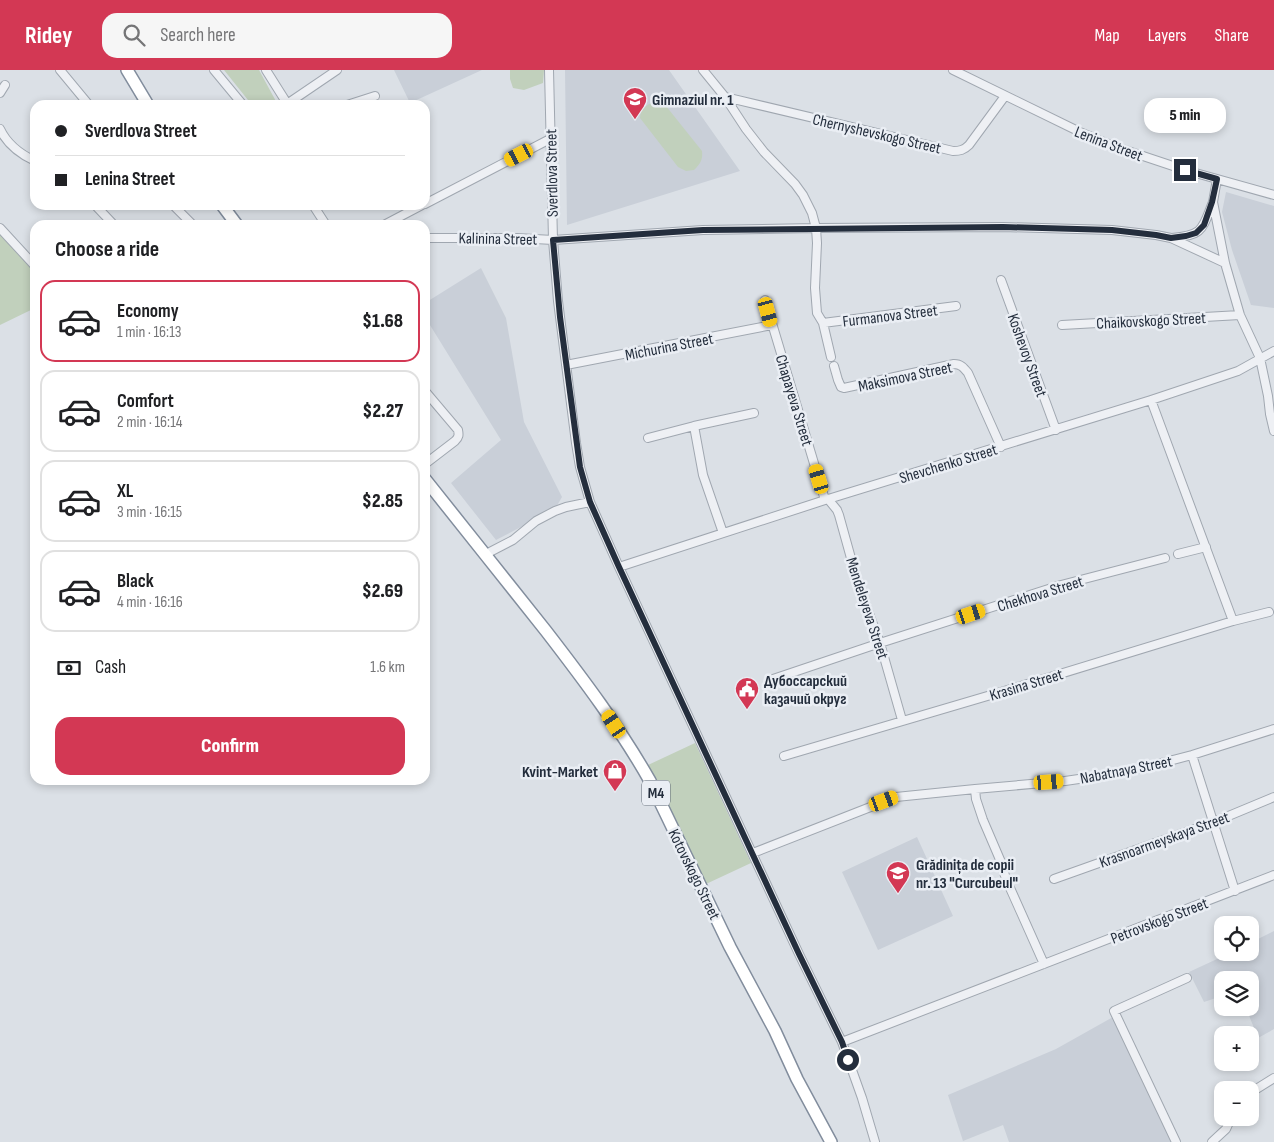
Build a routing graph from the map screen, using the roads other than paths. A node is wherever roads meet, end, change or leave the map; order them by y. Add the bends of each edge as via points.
1 (60, 70) edge
2 (127, 70) edge
3 (214, 70) edge
4 (266, 70) edge
5 (337, 70) edge
6 (549, 70) edge
7 (703, 70) edge
8 (953, 70) edge
9 (5, 85) dead end
10 (0, 93) edge
11 (376, 96) dead end
12 (1005, 96) junction
13 (724, 97) junction
14 (85, 100) edge
15 (145, 100) edge
16 (239, 100) edge
17 (285, 100) edge
18 (293, 100) edge
19 (363, 100) edge
20 (0, 129) edge
21 (550, 139) junction
22 (30, 158) edge
23 (1217, 179) junction
24 (1274, 195) edge
25 (430, 201) edge
26 (1212, 202) junction
27 (100, 210) edge
28 (178, 210) edge
29 (413, 210) edge
30 (109, 220) edge
31 (188, 220) edge
32 (394, 220) edge
33 (0, 228) edge
34 (816, 228) junction
35 (430, 238) edge
36 (1171, 238) junction
37 (553, 240) junction
38 (30, 261) edge
39 (1225, 263) junction
40 (1001, 280) dead end
41 (765, 300) dead end
42 (956, 306) dead end
43 (1240, 314) junction
44 (823, 323) junction
45 (772, 325) junction
46 (1062, 325) dead end
47 (1274, 351) edge
48 (831, 357) dead end
49 (1260, 358) junction
50 (566, 365) junction
51 (834, 366) dead end
52 (430, 397) edge
53 (1151, 400) junction
54 (754, 413) dead end
55 (694, 426) junction
56 (1056, 430) junction
57 (1274, 431) edge
58 (648, 438) dead end
59 (1001, 447) junction
60 (430, 460) edge
61 (430, 485) edge
62 (826, 499) junction
63 (590, 502) junction
64 (723, 533) junction
65 (1206, 547) junction
66 (486, 554) junction
67 (1178, 554) dead end
68 (1164, 558) dead end
69 (619, 567) junction
70 (1269, 612) dead end
71 (1233, 621) junction
72 (880, 643) junction
73 (773, 678) dead end
74 (902, 720) junction
75 (1274, 730) edge
76 (1192, 755) junction
77 (784, 756) dead end
78 (975, 789) junction
79 (1274, 797) edge
80 (1214, 822) junction
81 (753, 853) junction
82 (1274, 875) edge
83 (1054, 879) dead end
84 (1235, 890) junction
85 (1044, 964) junction
86 (1187, 978) dead end
87 (842, 1042) junction
88 (1274, 1078) edge
89 (1259, 1087) edge
90 (1227, 1126) edge
91 (830, 1142) edge
92 (875, 1142) edge
93 (1176, 1142) edge
94 (1212, 1142) edge

1 - 14 street
2 - 15 highway
3 - 16 street
4 - 17 street
5 - 18 street
6 - 21 street, Sverdlova Street
7 - 13 street
8 - 12 street, Lenina Street
9 - 10 street
11 - 19 street
12 - 13 street, Chernyshevskogo Street via 969,145 958,151
12 - 23 street, Lenina Street via 1116,147
13 - 34 street via 764,152 795,184 812,213
20 - 22 street via 18,152
21 - 25 street
21 - 37 street, Sverdlova Street
23 - 24 street, Lenina Street
23 - 26 street
26 - 36 street via 1204,225 1196,233
26 - 39 street
27 - 30 street
28 - 31 street
29 - 32 street
33 - 38 street
34 - 36 street, Kalinina Street via 1013,227 1112,230
34 - 37 street, Kalinina Street via 703,230
34 - 44 street via 814,288 817,313
35 - 37 street, Kalinina Street
36 - 39 street, Kalinina Street
37 - 50 street, Sverdlova Street
39 - 43 street
40 - 56 street, Koshevoy Street
41 - 45 street, Chapayeva Street
42 - 44 street, Furmanova Street
43 - 46 street, Chaikovskogo Street
43 - 49 street
44 - 48 street
45 - 50 street, Michurina Street
45 - 62 street, Chapayeva Street
47 - 49 street, Shevchenko Street
49 - 53 street, Shevchenko Street via 1238,371
49 - 57 street
50 - 63 street, Sverdlova Street via 580,467
51 - 59 street, Maksimova Street via 841,387 847,388 959,364 968,373
52 - 60 street via 459,434 455,441
53 - 56 street, Shevchenko Street
53 - 65 street
54 - 55 street
55 - 58 street
55 - 64 street via 704,474
56 - 59 street, Shevchenko Street
59 - 62 street, Shevchenko Street
61 - 66 highway, Kotovskogo Street / M4
62 - 64 street, Shevchenko Street
62 - 72 street, Mendeleyeva Street via 839,515 859,587
63 - 66 street via 555,511 536,521 514,540
63 - 69 street, Sverdlova Street
64 - 69 street, Shevchenko Street
65 - 67 street
65 - 71 street
66 - 91 highway, Kotovskogo Street / M4 via 592,690 639,762
68 - 72 street, Chekhova Street via 1061,585
69 - 81 street, Sverdlova Street
70 - 71 street, Krasina Street
71 - 74 street, Krasina Street
72 - 73 street, Chekhova Street
72 - 74 street, Mendeleyeva Street
74 - 77 street, Krasina Street
75 - 76 street, Nabatnaya Street
76 - 78 street, Nabatnaya Street via 1108,775
76 - 80 street
78 - 81 street, Nabatnaya Street via 896,797
78 - 85 street via 1006,880
79 - 80 street, Krasnoarmeyskaya Street
80 - 83 street, Krasnoarmeyskaya Street
80 - 84 street
81 - 87 street, Sverdlova Street
82 - 84 street, Petrovskogo Street
84 - 85 street, Petrovskogo Street
85 - 87 street, Petrovskogo Street
86 - 93 street via 1114,1011
87 - 92 street, Sverdlova Street
88 - 89 street
90 - 94 street

